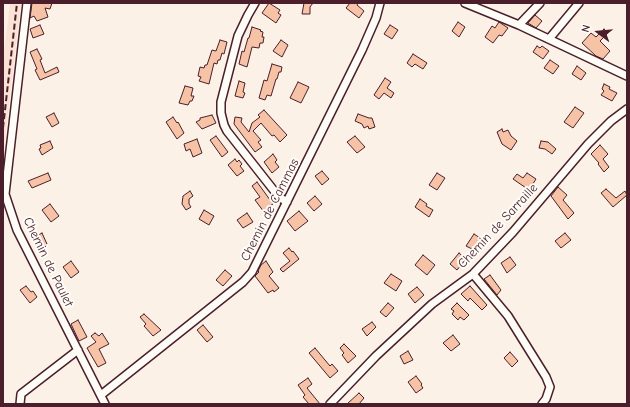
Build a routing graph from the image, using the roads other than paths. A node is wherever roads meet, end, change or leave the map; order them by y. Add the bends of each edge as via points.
1 (27, 3) edge
2 (255, 3) edge
3 (380, 3) edge
4 (465, 3) edge
5 (540, 3) edge
6 (579, 3) edge
7 (519, 25) junction
8 (549, 39) junction
9 (627, 76) edge
10 (627, 109) edge
11 (287, 202) junction
12 (473, 274) junction
13 (78, 350) junction
14 (101, 395) junction
15 (333, 403) edge
16 (20, 404) edge
17 (105, 404) edge
18 (542, 404) edge

1 - 13 street, Chemin de Paulet via 5,194 17,230
2 - 11 street via 238,36 221,102 221,113 228,131 280,197
3 - 11 street, Chemin de Cammas via 362,50
4 - 7 street
5 - 7 street
6 - 8 street
7 - 8 street
8 - 9 street
10 - 12 street, Chemin de Sarraille via 610,121 588,144 513,232
11 - 14 street, Chemin de Cammas via 252,272 243,282
12 - 15 street, Chemin de Sarraille via 432,304 376,356
12 - 18 street via 508,316 546,377 550,387
13 - 14 street, Chemin de Paulet
13 - 16 street via 21,394
14 - 17 street, Chemin de Paulet

